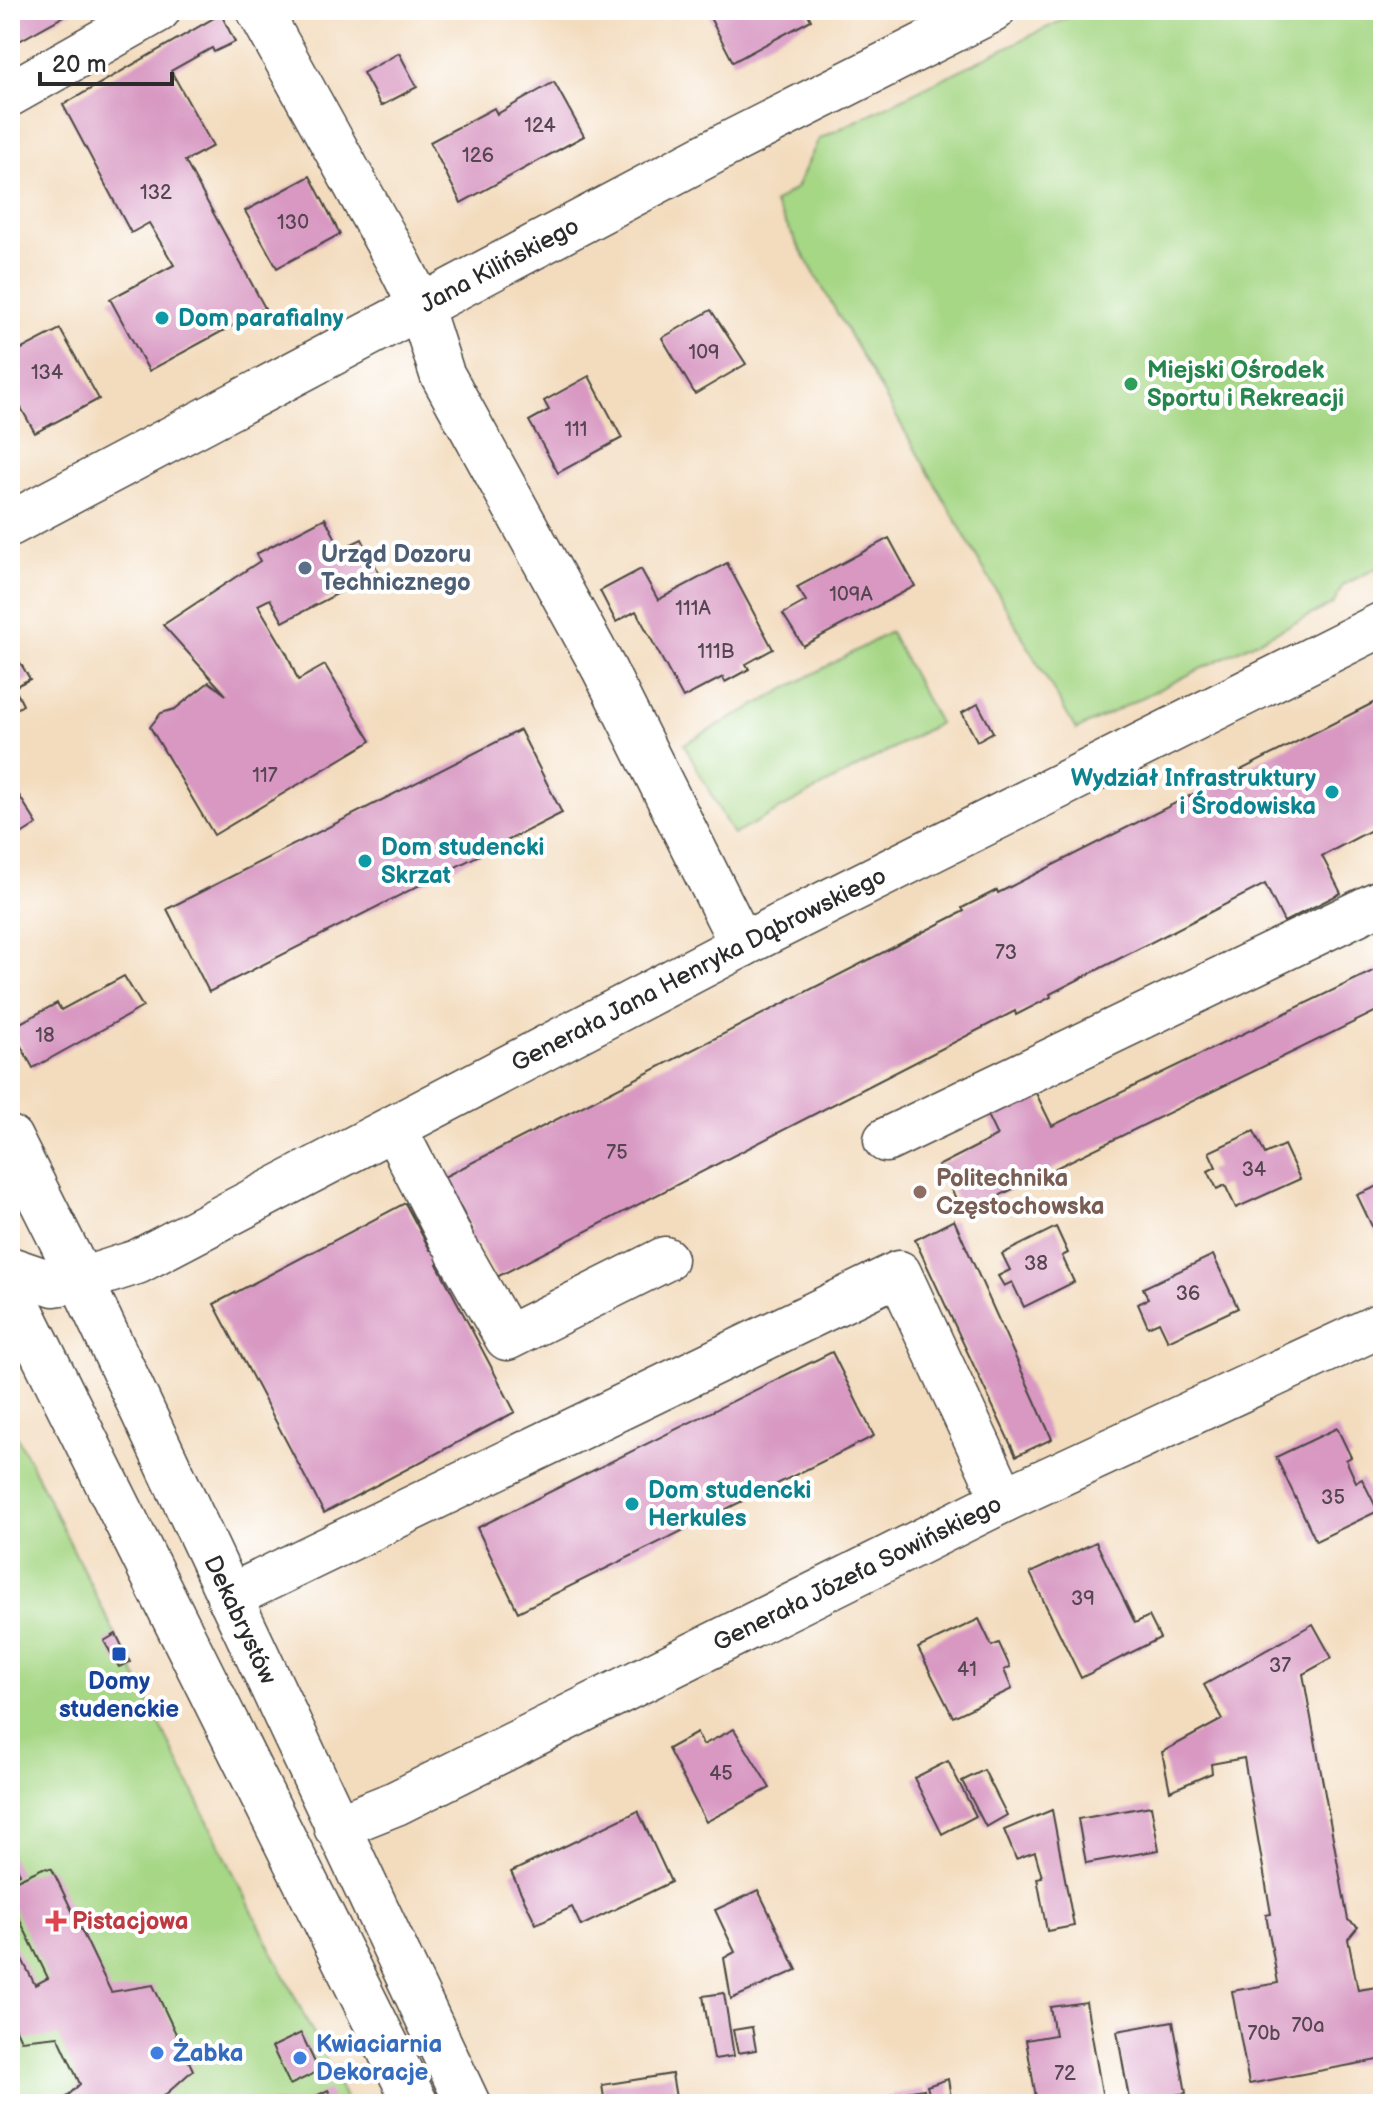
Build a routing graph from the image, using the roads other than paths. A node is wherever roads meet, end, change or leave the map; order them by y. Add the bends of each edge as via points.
1 (158, 10) edge
2 (259, 10) edge
3 (993, 10) edge
4 (10, 94) edge
5 (420, 305) junction
6 (10, 524) edge
7 (1383, 624) edge
8 (1383, 901) edge
9 (742, 945) junction
10 (394, 1128) junction
11 (10, 1138) edge
12 (886, 1140) dead end
13 (665, 1259) dead end
14 (10, 1269) edge
15 (81, 1280) junction
16 (10, 1288) edge
17 (1383, 1324) edge
18 (1004, 1500) junction
19 (229, 1597) junction
20 (336, 1827) junction
21 (416, 2104) edge
22 (468, 2104) edge

1 - 4 street
2 - 5 street
3 - 5 street, Jana Kilińskiego
5 - 6 street, Jana Kilińskiego
5 - 9 street via 442,374 604,669
7 - 9 street, Generała Jana Henryka Dąbrowskiego
8 - 12 street
9 - 10 street, Generała Jana Henryka Dąbrowskiego
10 - 13 street via 507,1338
10 - 15 street, Generała Jana Henryka Dąbrowskiego via 137,1262
11 - 15 street, Dekabrystów
14 - 15 street, Generała Jana Henryka Dąbrowskiego via 54,1284
15 - 19 street, Dekabrystów
16 - 21 street
17 - 18 street, Generała Józefa Sowińskiego
18 - 19 street via 899,1273
18 - 20 street, Generała Józefa Sowińskiego via 396,1803
19 - 20 street, Dekabrystów
20 - 22 street, Dekabrystów

